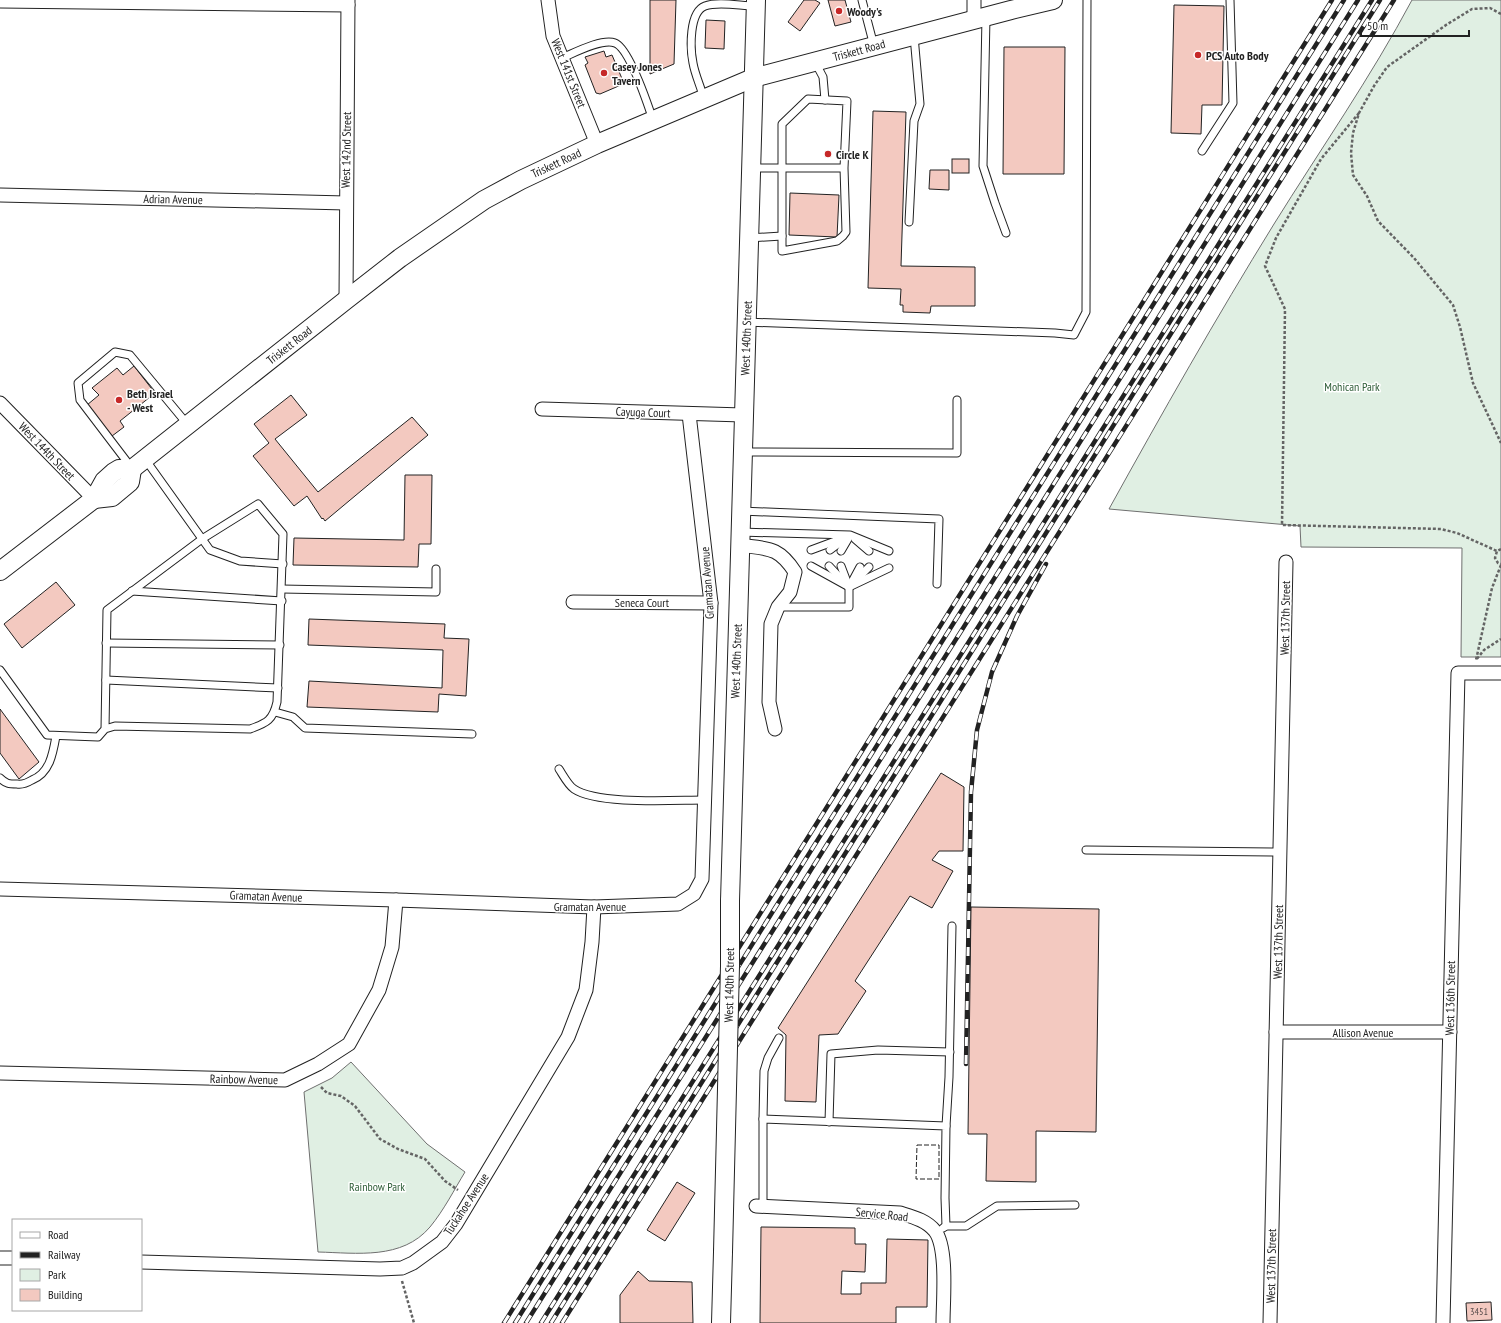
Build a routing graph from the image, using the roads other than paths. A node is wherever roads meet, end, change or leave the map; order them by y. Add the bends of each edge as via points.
1 (548, 0) edge
2 (862, 0) edge
3 (974, 0) edge
4 (1053, 0) edge
5 (1087, 0) edge
6 (1230, 0) edge
7 (0, 1) edge
8 (348, 3) edge
9 (755, 3) edge
10 (980, 18) junction
11 (914, 36) junction
12 (874, 46) junction
13 (562, 58) junction
14 (815, 62) junction
15 (753, 78) junction
16 (704, 99) junction
17 (825, 100) junction
18 (654, 120) junction
19 (597, 144) junction
20 (1202, 151) dead end
21 (750, 168) junction
22 (782, 168) junction
23 (844, 168) junction
24 (0, 195) edge
25 (346, 203) junction
26 (909, 222) dead end
27 (1006, 233) dead end
28 (782, 236) junction
29 (748, 238) junction
30 (346, 300) junction
31 (746, 322) junction
32 (957, 400) dead end
33 (0, 403) edge
34 (542, 409) dead end
35 (689, 414) junction
36 (743, 414) junction
37 (188, 425) junction
38 (742, 452) junction
39 (139, 464) junction
40 (94, 500) junction
41 (740, 511) junction
42 (850, 535) junction
43 (202, 539) junction
44 (740, 539) junction
45 (811, 550) dead end
46 (819, 550) dead end
47 (830, 550) dead end
48 (841, 550) dead end
49 (860, 551) dead end
50 (869, 551) dead end
51 (878, 551) dead end
52 (889, 551) dead end
53 (1286, 562) dead end
54 (283, 564) junction
55 (811, 566) dead end
56 (819, 566) dead end
57 (829, 566) dead end
58 (841, 566) dead end
59 (860, 567) dead end
60 (869, 567) dead end
61 (878, 567) dead end
62 (888, 568) dead end
63 (436, 569) dead end
64 (0, 571) edge
65 (936, 584) dead end
66 (849, 587) junction
67 (282, 589) junction
68 (132, 591) junction
69 (282, 601) junction
70 (573, 602) dead end
71 (711, 603) junction
72 (778, 607) junction
73 (106, 643) junction
74 (280, 645) junction
75 (0, 670) edge
76 (1501, 673) edge
77 (106, 680) junction
78 (278, 688) junction
79 (275, 712) junction
80 (105, 729) junction
81 (775, 729) dead end
82 (472, 734) dead end
83 (56, 736) junction
84 (559, 769) dead end
85 (0, 778) edge
86 (704, 800) junction
87 (1086, 850) dead end
88 (1280, 852) junction
89 (0, 889) edge
90 (396, 900) junction
91 (594, 907) junction
92 (952, 926) dead end
93 (1276, 1032) junction
94 (1450, 1032) junction
95 (779, 1038) dead end
96 (950, 1052) junction
97 (0, 1073) edge
98 (763, 1119) junction
99 (829, 1122) junction
100 (946, 1126) junction
101 (1075, 1205) dead end
102 (759, 1206) joint
103 (941, 1229) junction
104 (0, 1258) edge
105 (12, 1258) edge
106 (142, 1262) edge
107 (721, 1323) edge
108 (943, 1323) edge
109 (1270, 1323) edge
110 (1442, 1323) edge

1 - 13 street, West 141st Street via 553,36
2 - 12 lane
3 - 10 street
4 - 10 main road, Triskett Road
5 - 31 lane via 1086,312 1074,335
6 - 20 lane via 1233,104
7 - 8 street
8 - 25 street, West 142nd Street
9 - 15 main road, West 140th Street
9 - 16 lane via 706,6 699,10 695,17 691,49
10 - 11 main road, Triskett Road
10 - 27 lane via 983,166
11 - 12 main road, Triskett Road
11 - 26 lane via 920,104 914,121
12 - 14 main road, Triskett Road
13 - 18 lane via 585,48 607,42 616,43 626,53
13 - 19 street, West 141st Street
14 - 15 main road, Triskett Road
14 - 17 lane via 823,76
15 - 16 main road, Triskett Road
15 - 21 main road, West 140th Street
16 - 18 main road, Triskett Road
17 - 22 lane via 808,99 782,124
17 - 23 lane via 847,101
18 - 19 main road, Triskett Road
19 - 30 main road, Triskett Road via 484,200 400,258
21 - 22 lane
21 - 29 main road, West 140th Street
22 - 23 lane
22 - 28 lane
23 - 28 lane via 846,232 843,236 837,241 782,251
24 - 25 street, Adrian Avenue
25 - 30 street, West 142nd Street
28 - 29 lane
29 - 31 main road, West 140th Street
30 - 37 main road, Triskett Road
31 - 36 main road, West 140th Street
32 - 38 lane via 957,453
33 - 40 street, West 144th Street
34 - 35 street, Cayuga Court
35 - 36 street, Cayuga Court
35 - 71 street, Gramatan Avenue
36 - 38 main road, West 140th Street
37 - 39 main road, Triskett Road
37 - 39 lane via 130,355 116,352 78,383 80,400
38 - 41 main road, West 140th Street
39 - 40 main road, Triskett Road via 119,469 104,481
39 - 43 lane
40 - 64 main road, Triskett Road
41 - 44 main road, West 140th Street
41 - 65 lane via 938,519
42 - 44 lane
42 - 45 lane
42 - 46 lane
42 - 47 lane
42 - 48 lane
42 - 49 lane
42 - 50 lane
42 - 51 lane
42 - 52 lane
43 - 54 lane via 210,550 240,561
43 - 54 lane via 258,504 283,534
43 - 68 lane
44 - 72 street via 773,549 788,561 795,572 790,592
44 - 107 main road, West 140th Street, bridge
53 - 88 street, West 137th Street
54 - 67 lane
55 - 66 lane
56 - 66 lane
57 - 66 lane
58 - 66 lane
59 - 66 lane
60 - 66 lane
61 - 66 lane
62 - 66 lane
63 - 67 lane via 436,592
66 - 72 lane via 849,607
67 - 69 lane
68 - 69 lane
68 - 73 lane via 107,610
69 - 74 lane
70 - 71 street, Seneca Court
71 - 86 street, Gramatan Avenue
72 - 81 street via 771,624 769,702
73 - 74 lane
73 - 77 lane
74 - 78 lane
75 - 83 lane via 47,735
76 - 94 street, West 136th Street via 1458,673
77 - 78 lane
77 - 80 lane
78 - 79 lane
79 - 80 lane via 264,724 250,729 115,726
79 - 82 lane via 293,717 305,728
80 - 83 lane via 98,737
83 - 85 lane via 52,756 39,777 22,784 5,783
84 - 86 lane via 572,788 603,798
86 - 91 street, Gramatan Avenue via 702,879 694,894 678,904
87 - 88 lane
88 - 93 street, West 137th Street
89 - 90 street, Gramatan Avenue
90 - 91 street, Gramatan Avenue
90 - 97 street, Rainbow Avenue via 392,947 379,990 349,1044 318,1064 285,1080
91 - 106 street, Tuckahoe Avenue via 586,990 568,1037 456,1224 442,1242 402,1268
92 - 96 lane
93 - 94 street, Allison Avenue
93 - 109 street, West 137th Street
94 - 110 street, West 136th Street
95 - 98 lane via 764,1071
96 - 99 lane via 878,1050 831,1054
96 - 100 lane
98 - 99 lane
98 - 102 lane
99 - 100 lane
100 - 103 lane via 945,1198
101 - 103 lane via 997,1206 966,1226
102 - 103 street, Service Road via 900,1213 921,1219
103 - 108 street
104 - 105 street

